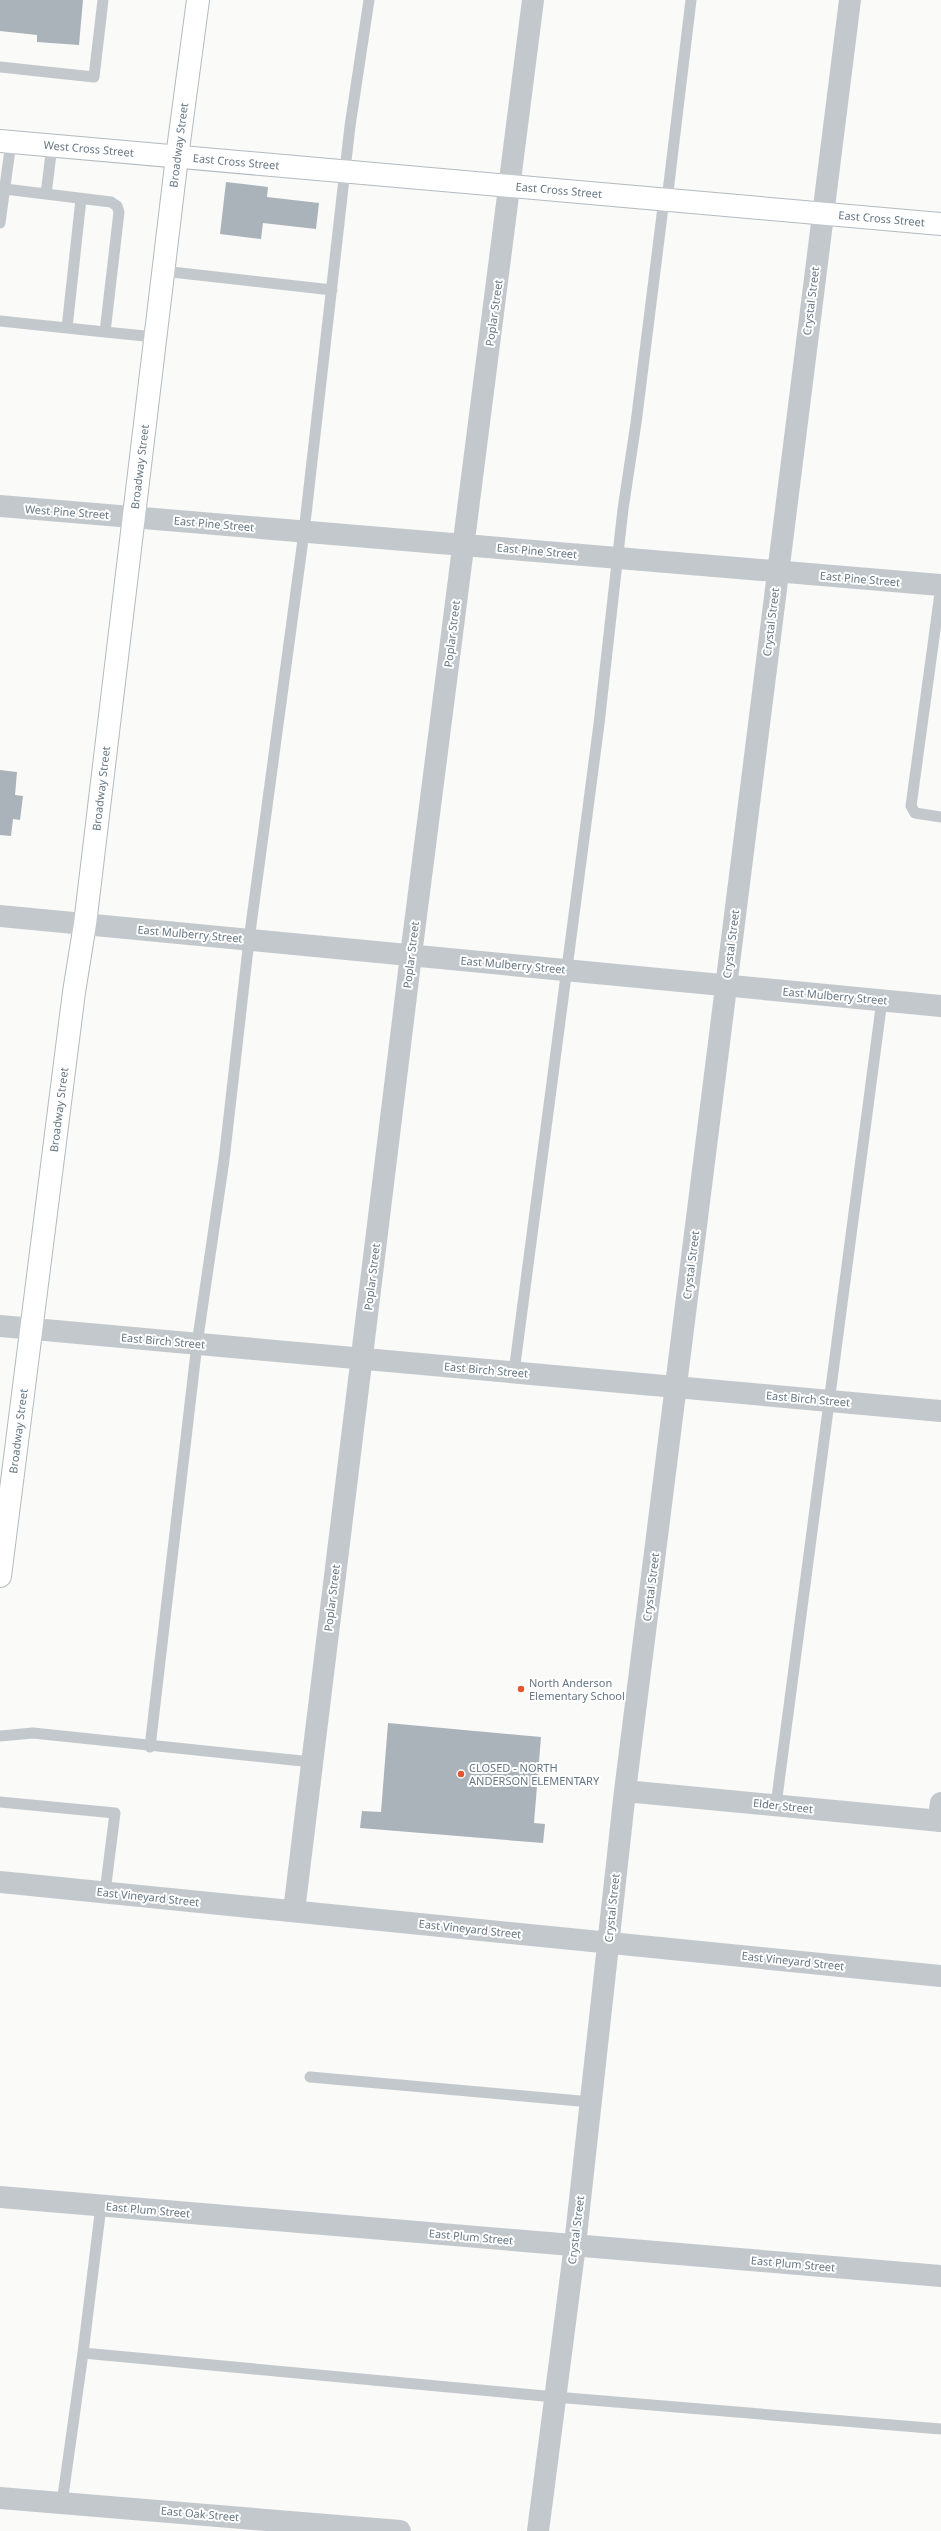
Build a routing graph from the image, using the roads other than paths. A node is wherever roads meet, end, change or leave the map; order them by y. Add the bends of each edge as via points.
1 (103, 0) edge
2 (198, 0) edge
3 (369, 0) edge
4 (533, 0) edge
5 (691, 0) edge
6 (850, 0) edge
7 (0, 67) edge
8 (6, 141) edge
9 (52, 146) junction
10 (177, 157) junction
11 (346, 172) junction
12 (510, 186) junction
13 (5, 189) junction
14 (46, 194) junction
15 (81, 199) junction
16 (665, 199) junction
17 (822, 213) junction
18 (0, 223) edge
19 (941, 224) edge
20 (163, 271) junction
21 (332, 290) junction
22 (0, 321) edge
23 (67, 328) junction
24 (104, 332) junction
25 (155, 337) junction
26 (0, 506) edge
27 (133, 517) junction
28 (304, 532) junction
29 (463, 545) junction
30 (619, 558) junction
31 (778, 572) junction
32 (941, 585) edge
33 (941, 817) edge
34 (0, 916) edge
35 (85, 924) junction
36 (249, 940) junction
37 (411, 955) junction
38 (566, 970) junction
39 (725, 986) junction
40 (882, 1000) junction
41 (941, 1006) edge
42 (0, 1326) edge
43 (30, 1329) junction
44 (197, 1344) junction
45 (362, 1359) junction
46 (514, 1372) junction
47 (676, 1387) junction
48 (830, 1401) junction
49 (941, 1411) edge
50 (0, 1576) edge
51 (0, 1736) edge
52 (150, 1747) junction
53 (312, 1762) junction
54 (626, 1791) junction
55 (0, 1802) edge
56 (776, 1805) junction
57 (940, 1815) edge
58 (0, 1882) edge
59 (105, 1892) junction
60 (294, 1911) junction
61 (608, 1943) junction
62 (941, 1976) edge
63 (310, 2077) dead end
64 (591, 2102) junction
65 (0, 2197) edge
66 (100, 2206) junction
67 (575, 2245) junction
68 (941, 2276) edge
69 (83, 2353) junction
70 (555, 2397) junction
71 (941, 2429) edge
72 (0, 2498) edge
73 (62, 2503) junction
74 (400, 2531) edge
75 (538, 2531) edge

1 - 7 lane via 94,77
2 - 10 main road, Broadway Street
3 - 11 lane via 350,126
4 - 12 street, Poplar Street
5 - 16 lane
6 - 17 street, Crystal Street
8 - 9 main road, West Cross Street
8 - 13 lane
9 - 10 main road, West Cross Street
9 - 14 lane
10 - 11 main road, East Cross Street
10 - 20 main road, Broadway Street
11 - 12 main road, East Cross Street
11 - 21 lane
12 - 16 main road, East Cross Street
12 - 29 street, Poplar Street
13 - 14 lane
13 - 18 lane
14 - 15 lane
15 - 23 lane
15 - 24 lane via 111,202 117,206 119,212
16 - 17 main road, East Cross Street
16 - 30 lane via 623,509
17 - 19 main road, East Cross Street
17 - 31 street, Crystal Street
20 - 21 lane
20 - 25 main road, Broadway Street
21 - 28 lane
22 - 23 lane
23 - 24 lane
24 - 25 lane
25 - 27 main road, Broadway Street
26 - 27 street, West Pine Street
27 - 28 street, East Pine Street
27 - 35 main road, Broadway Street
28 - 29 street, East Pine Street
28 - 36 lane
29 - 30 street, East Pine Street
29 - 37 street, Poplar Street
30 - 31 street, East Pine Street
30 - 38 lane
31 - 32 street, East Pine Street
31 - 39 street, Crystal Street
32 - 33 lane via 910,806 915,813
34 - 35 street, East Mulberry Street
35 - 36 street, East Mulberry Street
35 - 43 main road, Broadway Street
36 - 37 street, East Mulberry Street
36 - 44 lane via 224,1160
37 - 38 street, East Mulberry Street
37 - 45 street, Poplar Street
38 - 39 street, East Mulberry Street
38 - 46 lane
39 - 40 street, East Mulberry Street
39 - 47 street, Crystal Street
40 - 41 street, East Mulberry Street
40 - 48 lane
42 - 43 street, East Birch Street
43 - 44 street, East Birch Street
43 - 50 main road, Broadway Street
44 - 45 street, East Birch Street
44 - 52 lane
45 - 46 street, East Birch Street
45 - 53 street, Poplar Street
46 - 47 street, East Birch Street
47 - 48 street, East Birch Street
47 - 54 street, Crystal Street
48 - 49 street, East Birch Street
48 - 56 lane
51 - 52 lane via 33,1733
52 - 53 lane
53 - 60 street, Poplar Street
54 - 56 street, Elder Street
54 - 61 street, Crystal Street
55 - 59 lane via 115,1812
56 - 57 street, Elder Street
58 - 59 street, East Vineyard Street
59 - 60 street, East Vineyard Street
60 - 61 street, East Vineyard Street
61 - 62 street, East Vineyard Street
61 - 64 street, Crystal Street
63 - 64 lane
64 - 67 street, Crystal Street
65 - 66 street, East Plum Street
66 - 67 street, East Plum Street
66 - 69 lane
67 - 68 street, East Plum Street
67 - 70 street, Crystal Street
69 - 70 lane
69 - 73 lane
70 - 71 lane
70 - 75 street, Crystal Street
72 - 73 street, East Oak Street
73 - 74 street, East Oak Street

